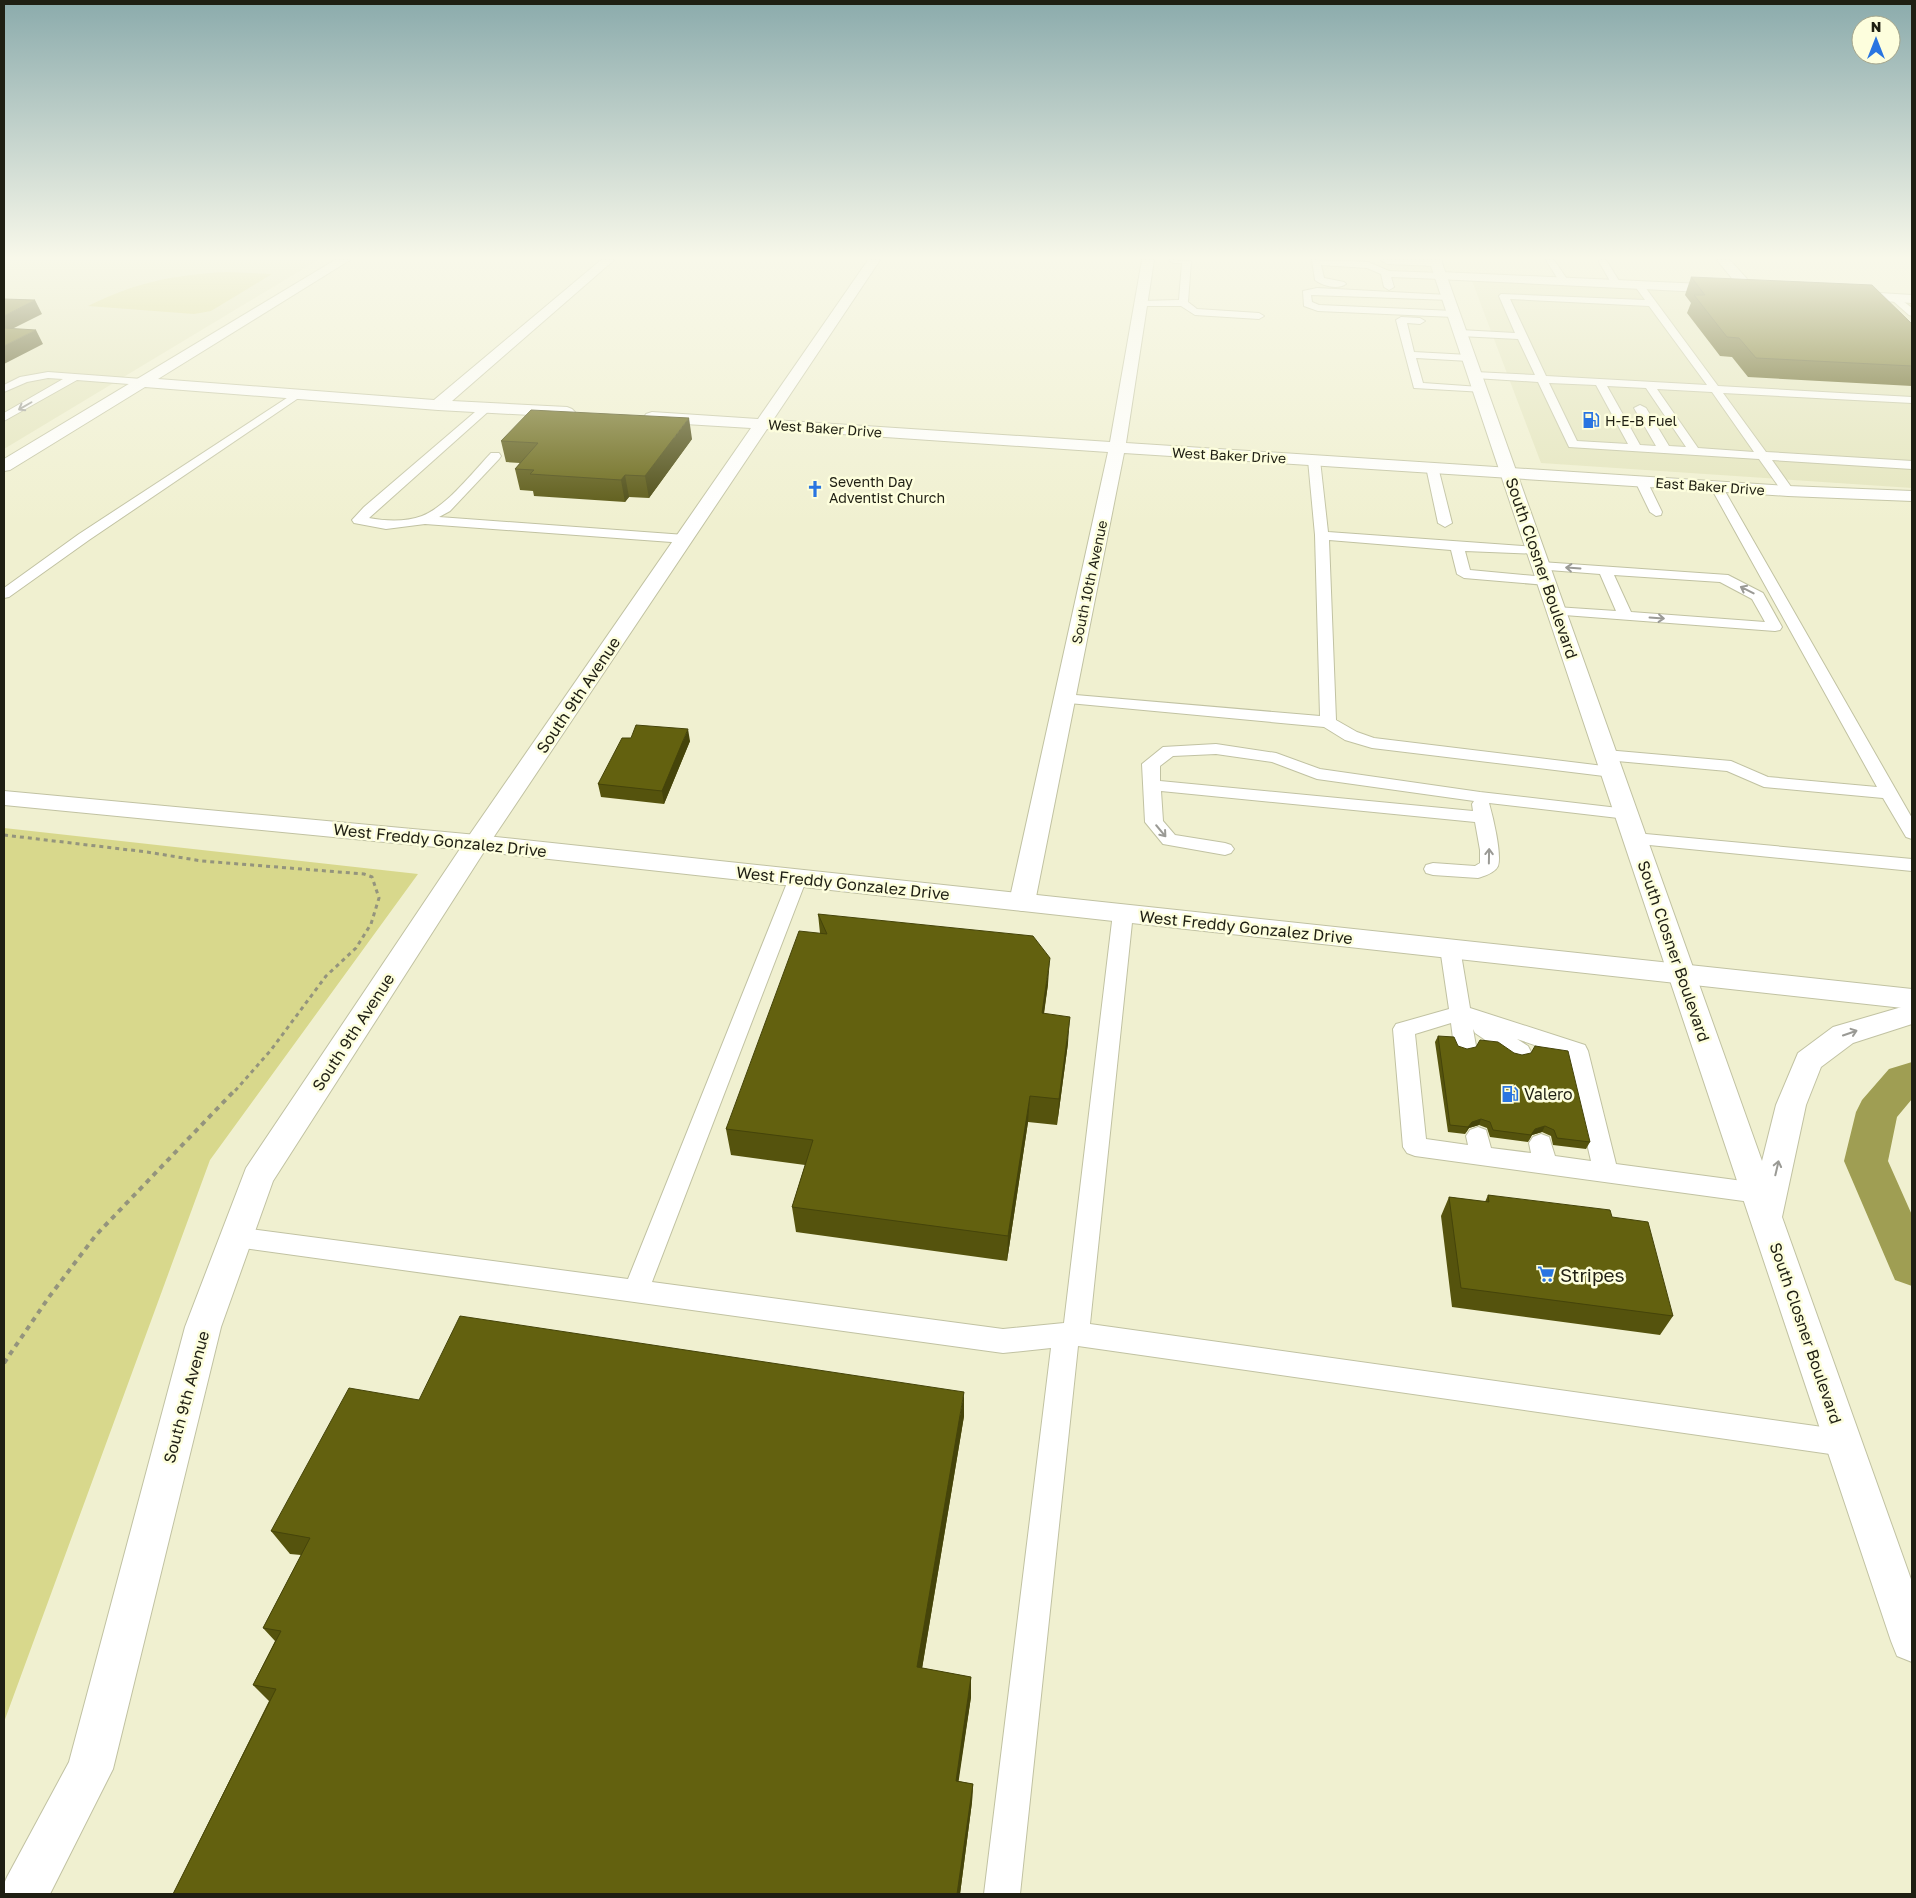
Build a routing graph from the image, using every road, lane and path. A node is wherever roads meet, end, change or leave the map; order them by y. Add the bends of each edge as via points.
1 (197, 349) edge
2 (504, 349) edge
3 (815, 349) edge
4 (1133, 349) edge
5 (1410, 349) edge
6 (1419, 349) edge
7 (1440, 349) edge
8 (1465, 349) edge
9 (1498, 349) edge
10 (1528, 349) edge
11 (1685, 349) edge
12 (1410, 355) junction
13 (77, 376) junction
14 (1544, 379) junction
15 (142, 382) junction
16 (1600, 382) junction
17 (1650, 386) junction
18 (4, 389) edge
19 (1715, 389) junction
20 (296, 395) junction
21 (1912, 400) edge
22 (1596, 403) dead end
23 (1558, 404) junction
24 (1612, 404) junction
25 (438, 405) junction
26 (486, 408) junction
27 (1640, 408) dead end
28 (1576, 413) dead end
29 (1601, 415) dead end
30 (1619, 416) junction
31 (4, 418) edge
32 (580, 418) edge
33 (638, 421) edge
34 (764, 424) junction
35 (1564, 424) junction
36 (1581, 425) dead end
37 (1608, 427) dead end
38 (1625, 428) junction
39 (1117, 448) junction
40 (1636, 448) junction
41 (1665, 450) junction
42 (1694, 451) junction
43 (495, 456) dead end
44 (1762, 456) junction
45 (1314, 460) junction
46 (1912, 465) edge
47 (4, 466) edge
48 (1432, 467) junction
49 (1508, 472) junction
50 (1640, 481) junction
51 (1716, 486) junction
52 (1788, 491) junction
53 (1912, 496) edge
54 (1656, 512) dead end
55 (426, 520) junction
56 (1445, 523) dead end
57 (1322, 535) junction
58 (685, 539) junction
59 (1457, 546) junction
60 (1541, 566) junction
61 (1605, 570) junction
62 (4, 594) edge
63 (1556, 610) junction
64 (1625, 616) junction
65 (1064, 699) junction
66 (1328, 722) junction
67 (1609, 763) junction
68 (1152, 785) junction
69 (1890, 793) junction
70 (1480, 797) junction
71 (4, 798) edge
72 (1627, 814) junction
73 (1483, 817) junction
74 (1912, 833) edge
75 (4, 835) edge
76 (1635, 839) junction
77 (477, 844) junction
78 (1224, 849) dead end
79 (1912, 865) edge
80 (1434, 869) dead end
81 (798, 878) junction
82 (1022, 902) junction
83 (1123, 913) junction
84 (1450, 948) junction
85 (1682, 974) junction
86 (1912, 999) edge
87 (1460, 1013) junction
88 (1912, 1014) edge
89 (1465, 1046) edge
90 (1520, 1052) edge
91 (1606, 1173) junction
92 (1762, 1204) junction
93 (236, 1237) junction
94 (636, 1291) junction
95 (1071, 1334) junction
96 (4, 1363) edge
97 (1844, 1442) junction
98 (1912, 1641) edge
99 (24, 1894) edge
100 (1002, 1894) edge

1 - 15 street
2 - 25 street
3 - 34 street, South 9th Avenue
4 - 39 street, South 10th Avenue
5 - 12 lane
6 - 12 lane
7 - 12 lane via 1418,386
8 - 49 street, South Closner Boulevard
9 - 14 lane
10 - 14 lane
11 - 19 lane
13 - 15 lane
13 - 18 lane via 40,375
13 -> 31 lane
14 - 16 lane
14 - 23 lane
15 - 20 street
15 - 47 street
16 - 17 lane via 1628,388
16 - 24 lane
17 - 19 lane
17 - 42 lane
19 - 21 lane
19 - 44 lane
20 - 25 street
20 - 62 lane
22 - 24 lane
23 - 28 lane
23 - 35 lane
24 - 30 lane
25 - 26 street
26 - 32 street
26 - 55 lane via 359,520 386,525
27 - 41 lane
29 - 30 lane
30 - 38 lane
33 - 34 street, West Baker Drive via 671,418
34 - 39 street, West Baker Drive
34 - 58 street, South 9th Avenue
35 - 36 lane
35 - 40 lane via 1573,444
37 - 38 lane
38 - 40 lane
39 - 45 street, West Baker Drive
39 - 65 street, South 10th Avenue
40 - 41 lane
41 - 42 lane
42 - 44 lane
43 - 55 lane via 445,508
44 - 46 lane
44 - 52 lane
45 - 48 street, West Baker Drive
45 - 57 lane
48 - 49 street, West Baker Drive
48 - 56 lane
49 - 50 street, East Baker Drive
49 - 60 street, South Closner Boulevard
50 - 51 street, East Baker Drive
50 - 54 lane
51 - 52 street, East Baker Drive
51 - 69 lane
52 - 53 street, East Baker Drive
55 - 58 lane
57 - 59 lane
57 - 66 lane
58 - 77 street, South 9th Avenue
59 - 60 lane
59 - 60 lane via 1464,574
61 -> 60 lane
60 - 63 street, South Closner Boulevard
61 - 64 lane
64 -> 61 lane via 1776,627 1758,596 1723,578
63 - 64 lane
63 - 67 street, South Closner Boulevard
65 - 66 lane
65 - 82 street, South 10th Avenue
66 - 67 lane via 1351,736 1372,743
67 - 69 lane via 1731,766 1764,782
67 - 72 street, South Closner Boulevard
68 - 70 lane via 1151,764 1169,751 1216,749 1276,758 1317,774
68 - 73 lane
68 -> 78 lane via 1154,822 1169,840
69 - 74 lane
70 - 72 lane
70 - 73 lane
71 - 77 street, West Freddy Gonzalez Drive
72 - 76 street, South Closner Boulevard
80 -> 73 lane via 1478,872 1489,865
75 - 96 path via 202,861 364,874 372,877 379,898 372,924 356,948 326,976 271,1050 213,1115 96,1235
76 - 79 lane
76 - 85 street, South Closner Boulevard
77 - 81 street, West Freddy Gonzalez Drive
77 - 93 street, South 9th Avenue via 258,1178
81 - 82 street, West Freddy Gonzalez Drive
81 - 94 lane
82 - 83 street, West Freddy Gonzalez Drive
83 - 84 street, West Freddy Gonzalez Drive
83 - 95 lane
84 - 85 street, West Freddy Gonzalez Drive
84 - 87 lane
85 - 86 street, West Freddy Gonzalez Drive
85 - 92 street, South Closner Boulevard
87 - 89 lane
87 - 90 lane
87 - 91 lane via 1577,1051
87 - 91 lane via 1404,1029 1415,1147 1480,1146 1543,1154
92 -> 88 street via 1791,1105 1809,1061 1843,1035
91 - 92 lane
92 - 97 street, South Closner Boulevard
93 - 94 lane
93 - 99 street, South 9th Avenue via 203,1327 90,1769
94 - 95 lane via 1002,1340
95 - 97 lane
95 - 100 lane
97 - 98 street, South Closner Boulevard

